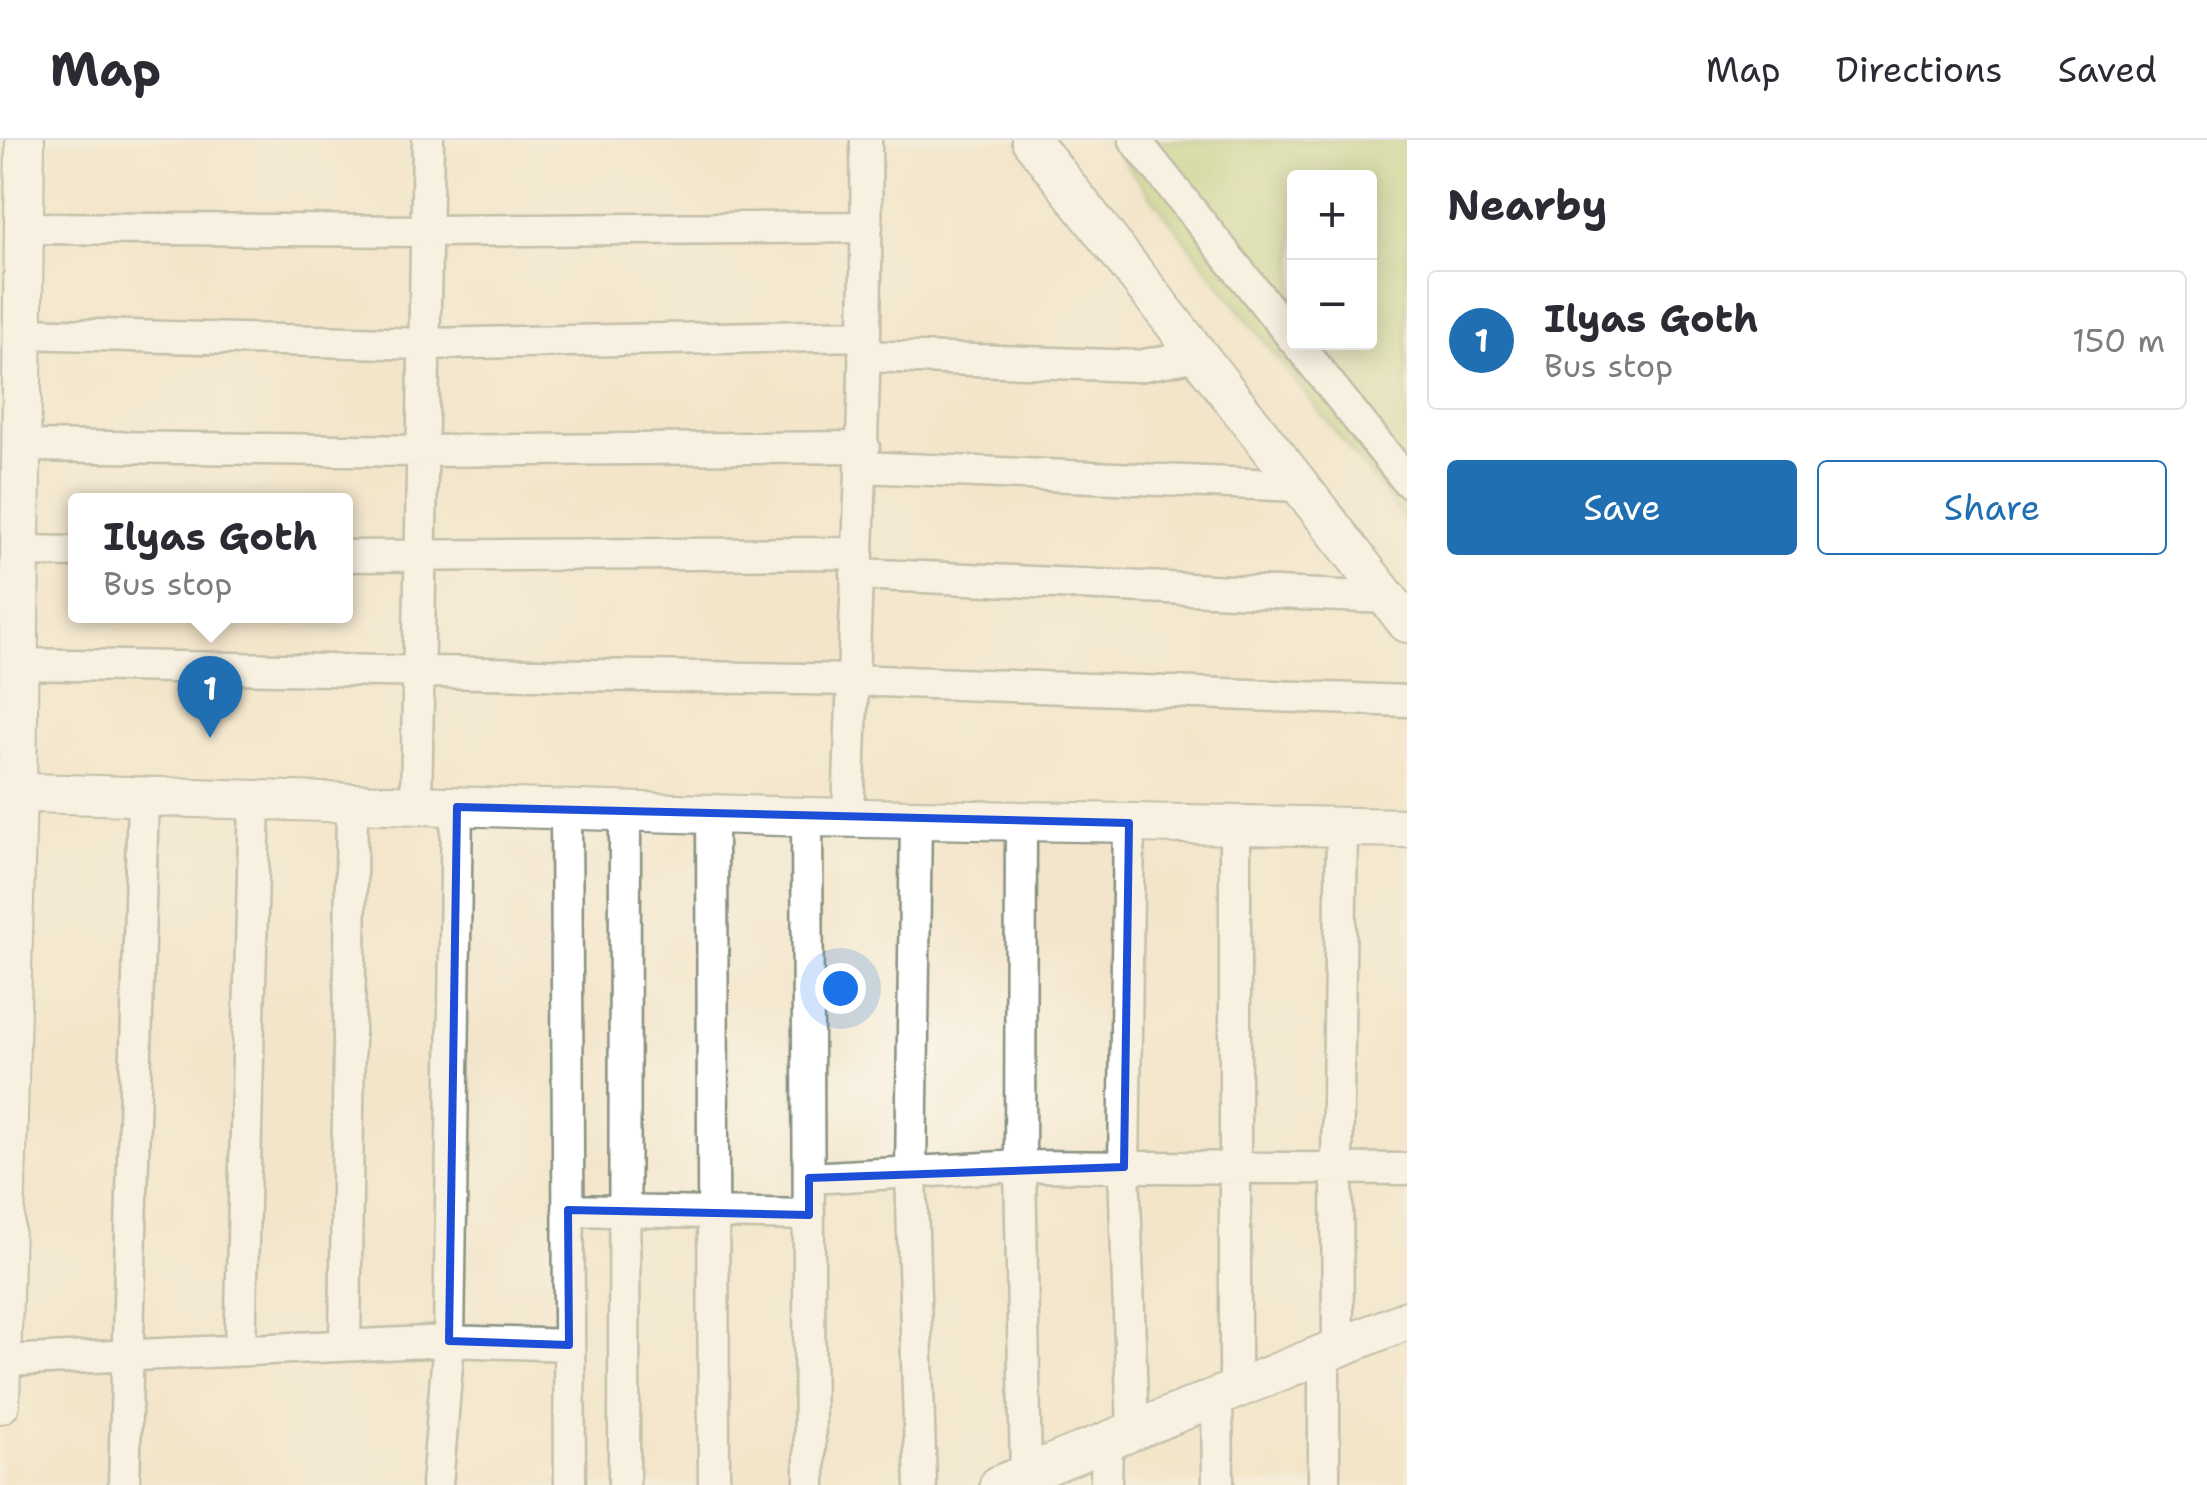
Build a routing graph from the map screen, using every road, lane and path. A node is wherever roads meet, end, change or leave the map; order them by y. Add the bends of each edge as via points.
1 (25, 140) edge
2 (428, 140) edge
3 (866, 140) edge
4 (1031, 140) edge
5 (1135, 140) edge
6 (24, 228) junction
7 (867, 228) junction
8 (427, 231) junction
9 (1287, 331) edge
10 (24, 333) junction
11 (425, 344) junction
12 (864, 346) junction
13 (1302, 350) edge
14 (1198, 355) junction
15 (16, 422) edge
16 (423, 451) junction
17 (863, 457) junction
18 (1407, 481) edge
19 (1299, 486) junction
20 (21, 551) junction
21 (68, 552) edge
22 (353, 556) edge
23 (421, 557) junction
24 (856, 564) junction
25 (1397, 610) edge
26 (20, 664) junction
27 (418, 670) junction
28 (852, 680) junction
29 (1407, 701) edge
30 (9, 792) edge
31 (143, 797) junction
32 (255, 800) junction
33 (352, 804) junction
34 (416, 806) junction
35 (456, 806) junction
36 (566, 809) junction
37 (625, 810) junction
38 (712, 812) junction
39 (807, 816) junction
40 (848, 817) junction
41 (916, 818) junction
42 (1021, 820) junction
43 (1129, 823) junction
44 (1234, 824) junction
45 (1342, 826) junction
46 (1407, 828) edge
47 (7, 898) edge
48 (6, 1003) edge
49 (4, 1095) edge
50 (1020, 1166) junction
51 (1124, 1167) junction
52 (1233, 1168) junction
53 (1337, 1169) junction
54 (1407, 1170) edge
55 (912, 1172) junction
56 (808, 1178) junction
57 (568, 1210) junction
58 (625, 1211) junction
59 (714, 1213) junction
60 (808, 1215) junction
61 (2, 1308) edge
62 (1407, 1320) edge
63 (449, 1341) junction
64 (569, 1345) junction
65 (345, 1346) junction
66 (240, 1350) junction
67 (1331, 1350) junction
68 (129, 1355) junction
69 (2, 1361) edge
70 (1226, 1393) junction
71 (0, 1404) edge
72 (1120, 1436) junction
73 (1013, 1479) edge
74 (124, 1485) edge
75 (437, 1485) edge
76 (570, 1485) edge
77 (624, 1485) edge
78 (714, 1485) edge
79 (810, 1485) edge
80 (920, 1485) edge
81 (1106, 1485) edge
82 (1218, 1485) edge
83 (1324, 1485) edge

1 - 6 street
2 - 8 street
3 - 7 street
4 - 14 street
5 - 9 street
6 - 8 street
6 - 10 street
7 - 8 street
7 - 12 street
8 - 11 street
10 - 11 street
10 - 15 street
11 - 12 street
11 - 16 street
12 - 14 street via 1138,366
12 - 17 street
13 - 18 street
14 - 19 street
15 - 16 street
15 - 20 street
16 - 17 street
16 - 23 street
17 - 19 street
17 - 24 street
19 - 25 street
20 - 21 street
20 - 26 street
22 - 23 street
23 - 24 street
23 - 27 street
24 - 25 street
24 - 28 street
26 - 27 street
26 - 30 street
27 - 28 street
27 - 34 street
28 - 29 street
28 - 40 street
30 - 31 street
30 - 47 street
31 - 32 street
31 - 68 street
32 - 33 street
32 - 66 street
33 - 34 street
33 - 65 street
34 - 35 street
35 - 36 street
35 - 63 street
36 - 37 street
36 - 57 street
37 - 38 street
37 - 58 street
38 - 39 street
38 - 59 street
39 - 40 street
39 - 56 street
40 - 41 street
41 - 42 street
41 - 55 street
42 - 43 street
42 - 50 street
43 - 44 street
43 - 51 street
44 - 45 street
44 - 52 street
45 - 46 street
45 - 53 street
47 - 48 street
48 - 49 street
49 - 61 street
50 - 51 street
50 - 55 street
50 - 73 street
51 - 52 street
51 - 72 street
52 - 53 street
52 - 70 street
53 - 54 street
53 - 67 street
55 - 56 street
55 - 80 street
56 - 60 street
57 - 58 street
57 - 64 street
58 - 59 street
58 - 77 street
59 - 60 street
59 - 78 street
60 - 79 street
61 - 69 street
62 - 67 street
63 - 64 street
63 - 65 street
63 - 75 street
64 - 76 street
65 - 66 street
66 - 68 street
67 - 70 street
67 - 83 street
68 - 69 street
68 - 74 street
69 - 71 street
70 - 72 street
70 - 82 street
72 - 73 street
72 - 81 street

